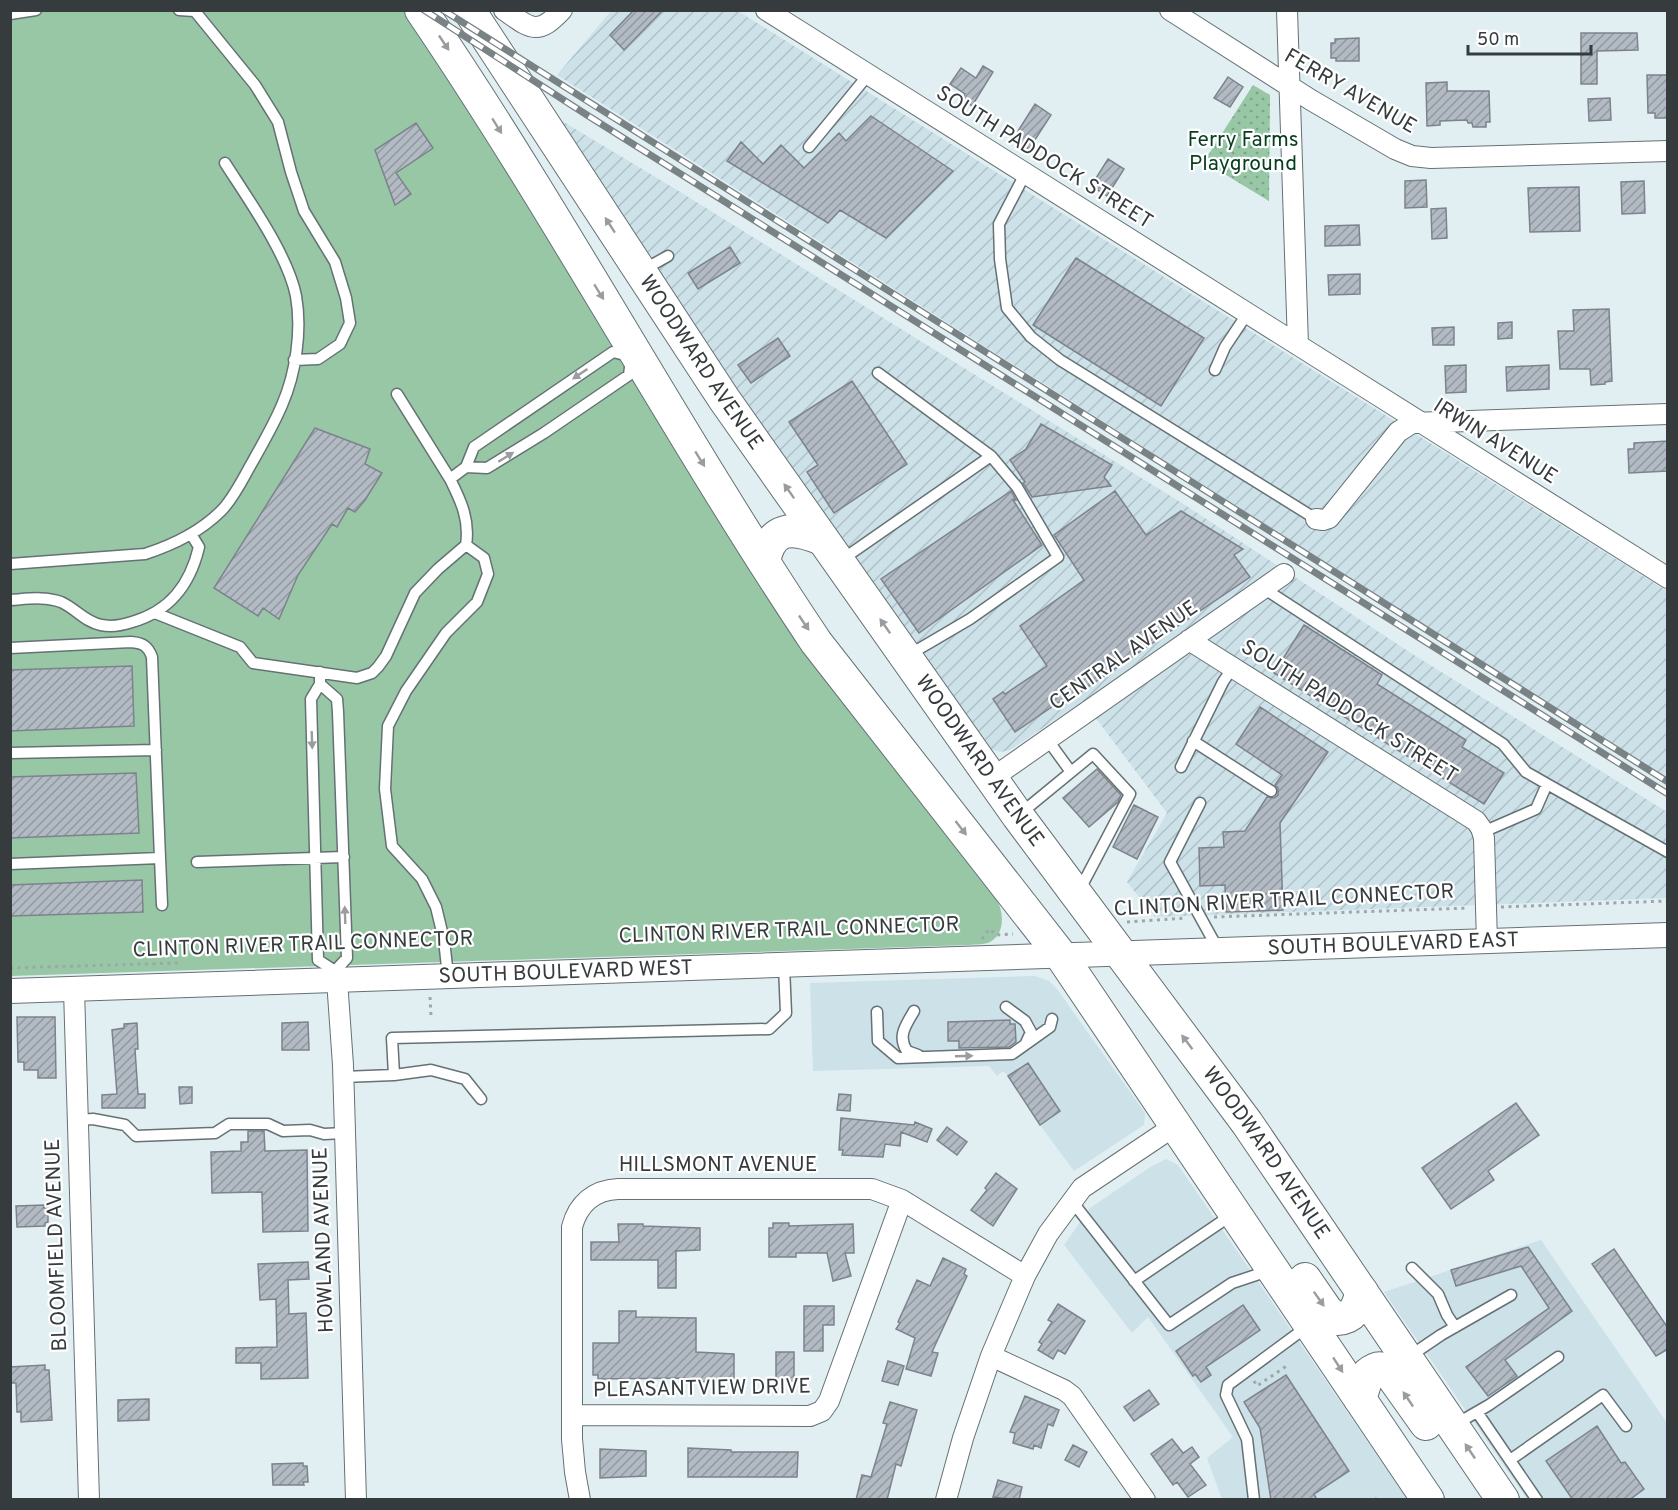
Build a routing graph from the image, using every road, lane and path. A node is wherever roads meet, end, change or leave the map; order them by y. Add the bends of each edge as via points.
1 (36, 10) edge
2 (180, 10) edge
3 (421, 10) edge
4 (469, 10) edge
5 (504, 10) edge
6 (562, 10) edge
7 (766, 10) edge
8 (1170, 10) edge
9 (1287, 10) edge
10 (194, 11) edge
11 (10, 14) edge
12 (868, 75) junction
13 (1290, 86) junction
14 (809, 147) dead end
15 (1668, 151) edge
16 (225, 163) dead end
17 (1025, 174) junction
18 (668, 255) dead end
19 (640, 271) junction
20 (1247, 314) junction
21 (1298, 345) junction
22 (634, 356) junction
23 (294, 360) junction
24 (1215, 370) dead end
25 (878, 373) dead end
26 (397, 394) dead end
27 (1668, 414) edge
28 (1420, 423) junction
29 (991, 456) junction
30 (466, 467) junction
31 (450, 479) junction
32 (1316, 519) joint
33 (191, 534) junction
34 (466, 545) junction
35 (831, 550) junction
36 (764, 562) junction
37 (10, 564) edge
38 (1284, 574) dead end
39 (1668, 578) edge
40 (1263, 588) junction
41 (10, 600) edge
42 (155, 613) junction
43 (1189, 640) junction
44 (10, 648) edge
45 (906, 657) junction
46 (1233, 667) junction
47 (320, 672) junction
48 (321, 684) junction
49 (1047, 740) junction
50 (1193, 741) junction
51 (156, 750) junction
52 (10, 753) edge
53 (1181, 767) dead end
54 (1071, 772) junction
55 (991, 779) junction
56 (1547, 784) junction
57 (1272, 791) dead end
58 (1200, 803) dead end
59 (1018, 816) junction
60 (1482, 830) junction
61 (1668, 852) edge
62 (344, 857) junction
63 (160, 858) junction
64 (315, 858) junction
65 (197, 862) dead end
66 (10, 864) edge
67 (1077, 896) junction
68 (1668, 901) edge
69 (162, 905) dead end
70 (1486, 908) junction
71 (1201, 918) junction
72 (1099, 925) junction
73 (1041, 931) junction
74 (1668, 935) edge
75 (982, 940) dead end
76 (1487, 942) junction
77 (1220, 951) junction
78 (1121, 954) junction
79 (1062, 957) junction
80 (188, 963) dead end
81 (784, 966) junction
82 (10, 968) edge
83 (336, 975) junction
84 (448, 976) junction
85 (74, 989) junction
86 (10, 991) edge
87 (430, 997) dead end
88 (1006, 1007) dead end
89 (914, 1011) dead end
90 (877, 1012) dead end
91 (431, 1016) dead end
92 (1052, 1019) dead end
93 (1025, 1046) junction
94 (926, 1058) junction
95 (394, 1075) junction
96 (343, 1077) junction
97 (481, 1099) dead end
98 (78, 1120) junction
99 (1176, 1125) junction
100 (345, 1133) junction
101 (902, 1200) junction
102 (1071, 1200) junction
103 (1235, 1212) junction
104 (1412, 1268) dead end
105 (1274, 1269) junction
106 (1025, 1276) junction
107 (1134, 1281) junction
108 (1362, 1292) junction
109 (1511, 1295) dead end
110 (1311, 1324) junction
111 (1455, 1327) junction
112 (992, 1356) junction
113 (1558, 1357) dead end
114 (1407, 1358) junction
115 (1288, 1365) dead end
116 (1252, 1379) dead end
117 (1360, 1400) junction
118 (572, 1415) junction
119 (1465, 1419) junction
120 (1626, 1426) dead end
121 (1501, 1481) edge
122 (1424, 1498) edge
123 (89, 1500) edge
124 (356, 1500) edge
125 (580, 1500) edge
126 (946, 1500) edge
127 (1145, 1500) edge
128 (1254, 1500) edge
129 (1537, 1500) edge

1 - 11 lane
2 - 10 lane
3 -> 22 main road via 472,86
19 -> 4 main road, WOODWARD AVENUE
5 - 6 street via 534,28 551,22
7 - 12 street, SOUTH PADDOCK STREET
8 - 13 street, FERRY AVENUE
9 - 13 street
10 - 23 lane via 255,85 278,123 304,211 335,262 346,298 350,323 340,344 318,359
12 - 14 lane
12 - 17 street, SOUTH PADDOCK STREET
13 - 15 street, FERRY AVENUE via 1395,149 1422,158
13 - 21 street
16 - 23 lane via 259,216 292,284 297,314
17 - 20 street, SOUTH PADDOCK STREET
17 - 32 lane via 999,224 1007,308 1019,323 1060,360
18 - 19 lane
35 -> 19 main road, WOODWARD AVENUE
20 - 21 street, SOUTH PADDOCK STREET
20 - 24 lane
21 - 28 street, IRWIN AVENUE
30 -> 22 lane via 487,468 544,434 629,375
22 -> 30 lane via 614,352 474,447
22 -> 36 main road
23 - 33 lane via 282,404 241,483 222,510
25 - 29 lane
26 - 31 lane
27 - 28 street
28 - 32 street via 1412,423 1398,432 1329,518
28 - 39 street, IRWIN AVENUE
29 - 35 lane
29 - 45 lane via 1017,487 1058,557 970,619
30 - 31 lane
31 - 34 lane via 466,517
33 - 37 lane via 145,554
33 - 42 lane via 199,547 191,573 180,592
34 - 47 lane via 415,593 386,656 372,673 357,678
34 - 84 lane via 484,558 489,574 477,602 446,633 406,691 388,726 385,789 392,846 422,879 436,907
35 - 36 main road via 801,530 779,534 767,546
45 -> 35 main road, WOODWARD AVENUE
36 -> 73 main road via 816,642
38 - 40 street, CENTRAL AVENUE
40 - 43 street, CENTRAL AVENUE
40 - 56 lane via 1503,744 1526,772
41 - 42 lane via 58,601 101,625 126,624
42 - 47 lane via 240,647 253,663
43 - 46 street, SOUTH PADDOCK STREET
43 - 49 street, CENTRAL AVENUE
44 - 51 lane via 142,643 152,657
45 - 55 main road, WOODWARD AVENUE
46 - 50 lane
46 - 60 street, SOUTH PADDOCK STREET via 1473,818
47 - 48 lane
48 - 62 lane via 337,699
48 -> 64 lane via 311,699
49 - 54 lane
49 - 55 street, CENTRAL AVENUE
50 - 53 lane
50 - 57 lane
51 - 52 lane
51 - 63 lane
54 - 59 lane
54 - 67 lane via 1093,754 1130,794
55 - 59 main road, WOODWARD AVENUE
56 - 60 lane via 1536,809
56 - 61 lane
58 - 71 lane via 1170,862
59 - 67 main road, WOODWARD AVENUE
60 - 70 street
62 - 64 lane
83 -> 62 lane via 347,958
63 - 66 lane
63 - 69 lane
64 - 65 lane
64 - 83 lane via 318,960
67 - 72 main road, WOODWARD AVENUE
68 - 70 path, CLINTON RIVER TRAIL CONNECTOR
70 - 71 path, CLINTON RIVER TRAIL CONNECTOR
70 - 76 street
71 - 72 path, CLINTON RIVER TRAIL CONNECTOR
71 - 77 lane
72 - 78 main road, WOODWARD AVENUE
73 - 75 path, CLINTON RIVER TRAIL CONNECTOR via 997,935 989,929
73 - 79 main road
74 - 76 street, SOUTH BOULEVARD EAST
76 - 77 street, SOUTH BOULEVARD EAST
77 - 78 street, SOUTH BOULEVARD EAST
78 - 79 street, SOUTH BOULEVARD WEST
108 -> 78 main road, WOODWARD AVENUE via 1247,1123
79 - 81 street, SOUTH BOULEVARD WEST
79 - 99 main road
80 - 82 path, CLINTON RIVER TRAIL CONNECTOR
81 - 84 street, SOUTH BOULEVARD WEST
81 - 95 lane via 786,1014 769,1029 392,1038
83 - 84 street, SOUTH BOULEVARD WEST
83 - 85 street, SOUTH BOULEVARD WEST
83 - 96 street, HOWLAND AVENUE
85 - 86 street, SOUTH BOULEVARD WEST
85 - 98 street, BLOOMFIELD AVENUE
87 - 91 path
88 - 93 lane via 1028,1023 1030,1037
89 - 94 lane via 902,1043 907,1051
90 - 94 lane via 880,1044 898,1058
92 - 93 lane via 1050,1027
94 -> 93 lane via 1012,1054
95 - 96 lane
95 - 97 lane via 431,1070 465,1079
96 - 100 street, HOWLAND AVENUE
98 - 100 lane via 125,1125 135,1136 215,1133 228,1124 268,1124 283,1131
98 - 123 street, BLOOMFIELD AVENUE
99 - 102 street via 1088,1182
99 - 103 main road
99 -> 108 main road via 1239,1185 1328,1311 1337,1319 1346,1318 1355,1312
100 - 124 street, HOWLAND AVENUE
101 - 106 street, HILLSMONT AVENUE
101 - 118 street, PLEASANTVIEW DRIVE via 822,1412 810,1416
101 - 118 street, HILLSMONT AVENUE via 882,1191 861,1189 618,1189 591,1197 572,1227
102 - 106 street
102 - 107 lane
103 - 105 main road
103 - 107 lane
104 - 111 lane via 1438,1293
105 - 107 lane via 1232,1283 1169,1325
105 - 110 main road
106 - 112 street
108 - 114 main road, WOODWARD AVENUE
109 - 111 lane
110 -> 117 main road
110 - 128 lane via 1228,1385 1226,1395 1247,1439
111 - 114 lane
112 - 126 street
112 - 127 street via 1072,1396
113 - 119 lane
114 - 119 main road, WOODWARD AVENUE
115 - 116 path via 1257,1386
121 -> 117 main road via 1383,1368 1368,1374
117 - 122 main road
118 - 125 street, HILLSMONT AVENUE
121 -> 119 main road, WOODWARD AVENUE
120 - 121 lane via 1603,1395
121 - 129 lane

